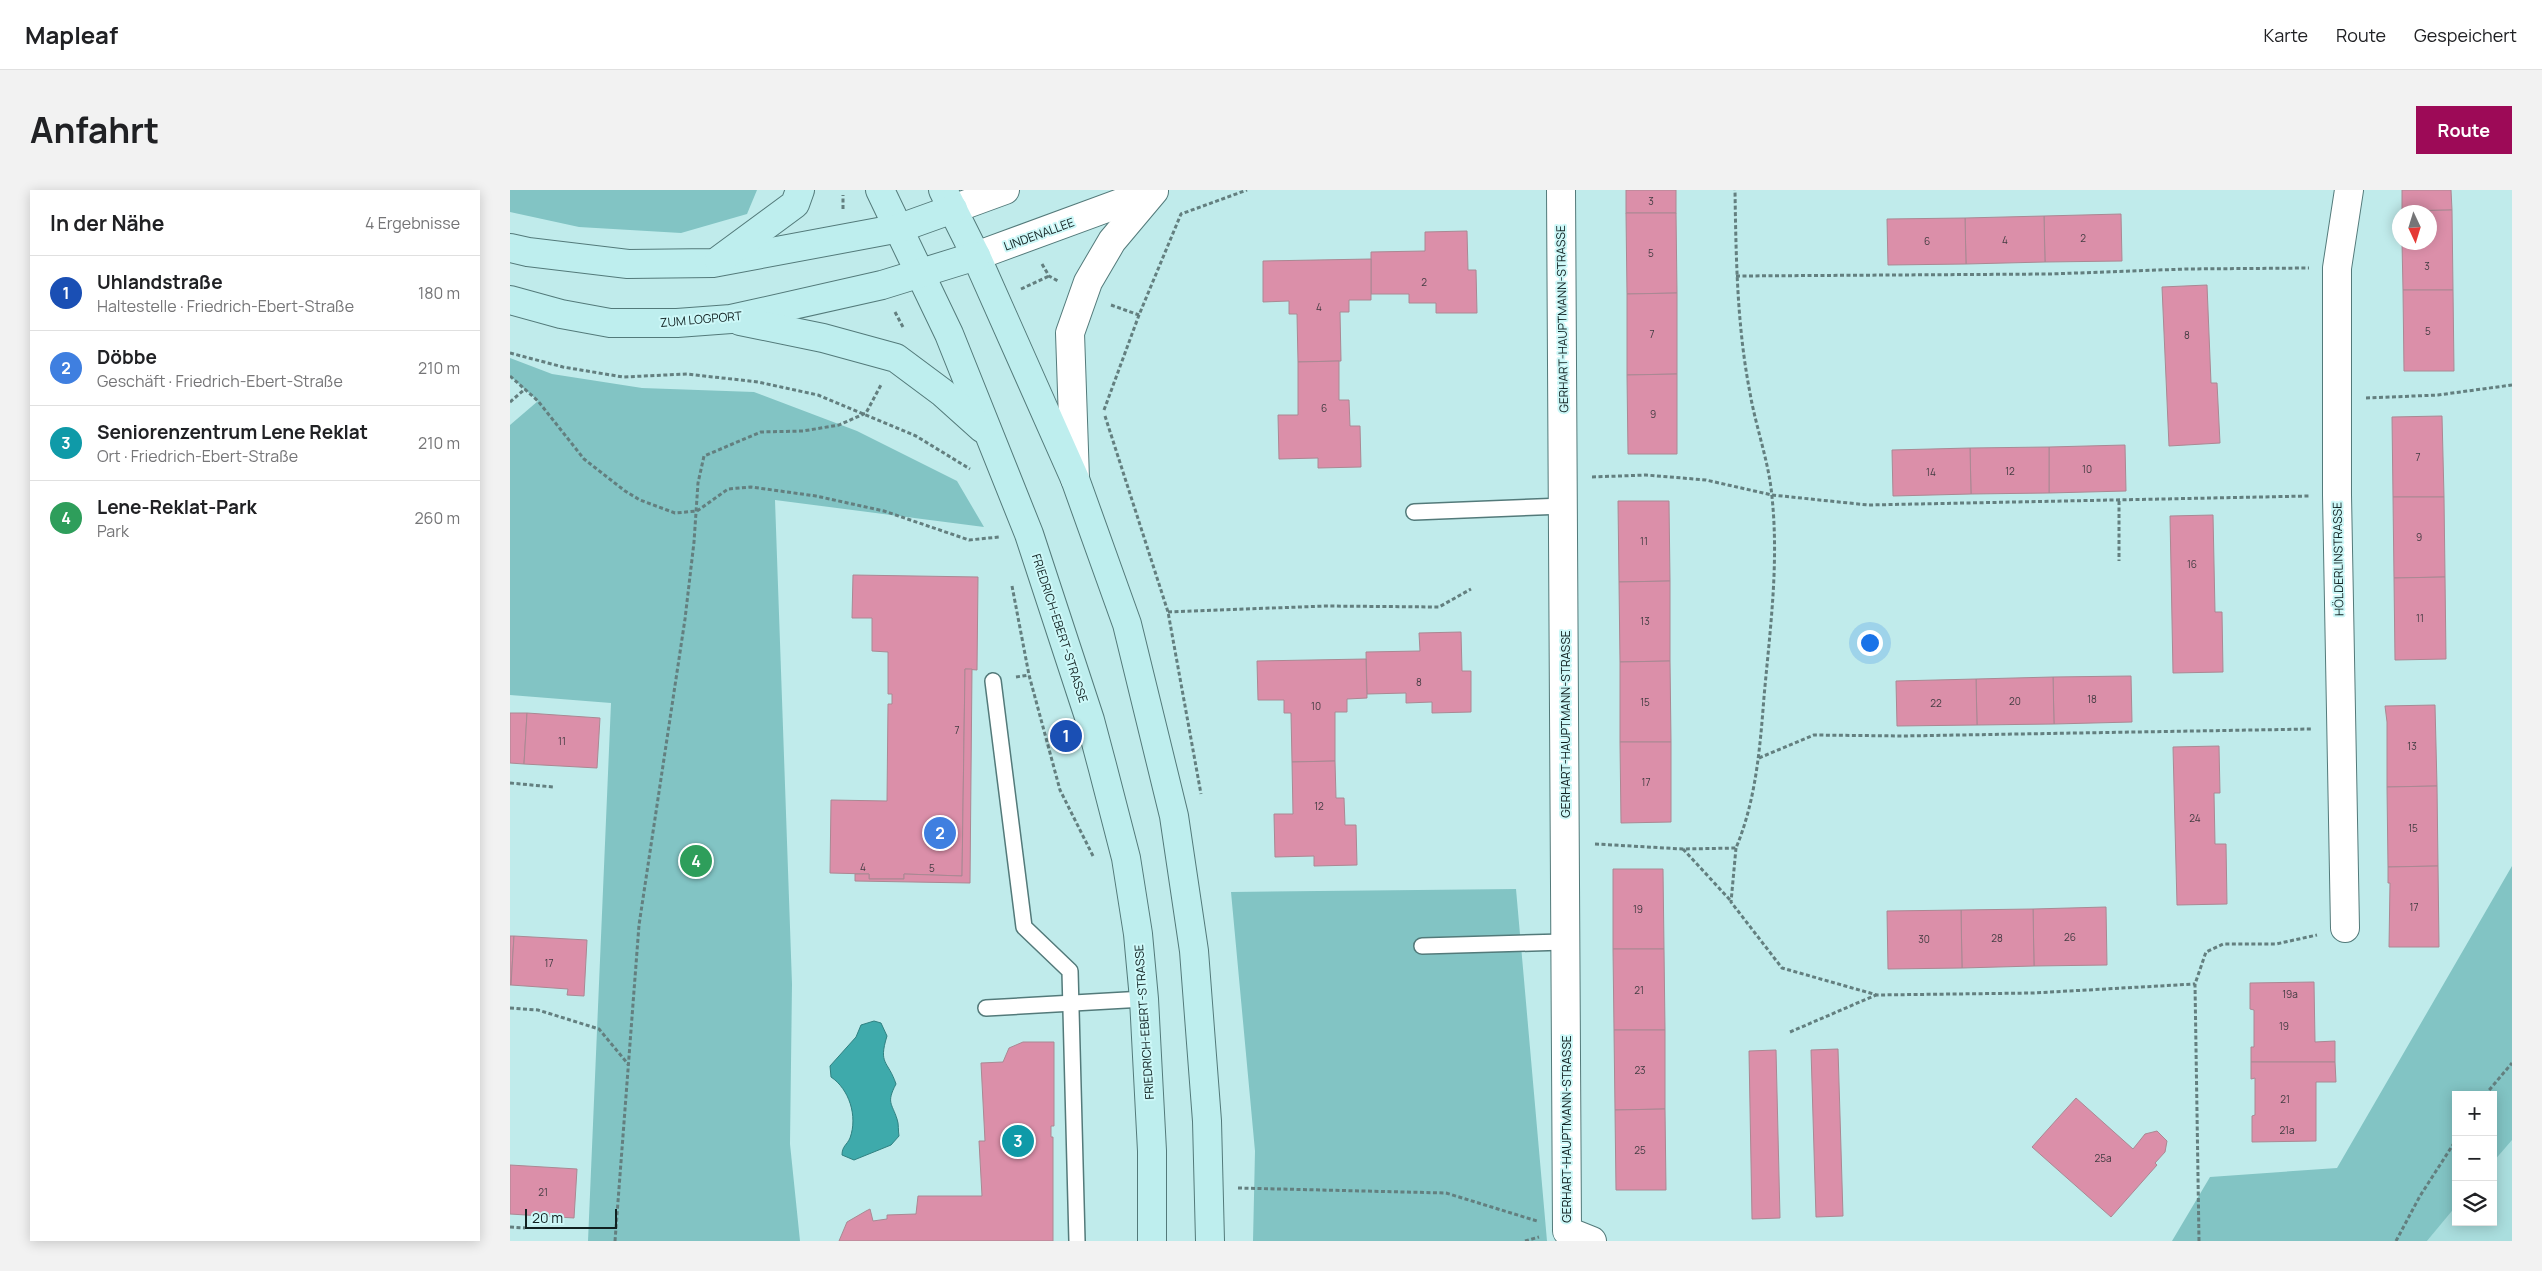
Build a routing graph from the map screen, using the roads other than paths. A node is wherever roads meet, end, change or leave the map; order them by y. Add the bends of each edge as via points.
1 (800, 190) edge
2 (880, 190) edge
3 (1005, 190) edge
4 (1155, 190) edge
5 (1561, 190) edge
6 (2349, 190) edge
7 (948, 200) edge
8 (900, 228) junction
9 (510, 248) edge
10 (976, 256) junction
11 (714, 264) junction
12 (920, 274) junction
13 (510, 300) edge
14 (731, 319) junction
15 (986, 431) junction
16 (1075, 479) junction
17 (1564, 506) junction
18 (1414, 512) dead end
19 (994, 681) dead end
20 (2345, 928) road end
21 (1564, 942) junction
22 (1422, 946) dead end
23 (1144, 999) junction
24 (1073, 1003) junction
25 (986, 1008) dead end
26 (1077, 1241) edge
27 (1152, 1241) edge
28 (1210, 1241) edge
29 (1592, 1241) edge

1 - 11 main road via 795,204
2 - 8 main road, FRIEDRICH-EBERT-STRASSE
3 - 7 street
4 - 10 street, LINDENALLEE
4 - 16 street via 1112,241 1088,282 1070,333
5 - 17 street, GERHART-HAUPTMANN-STRASSE
6 - 20 street, HÖLDERLINSTRASSE via 2337,268 2337,495
7 - 8 main road
7 - 10 main road
8 - 11 main road
8 - 12 main road, FRIEDRICH-EBERT-STRASSE
9 - 11 main road via 628,264
10 - 12 main road, LINDENALLEE
10 - 16 main road
12 - 14 main road, ZUM LOGPORT
12 - 15 main road, FRIEDRICH-EBERT-STRASSE via 949,334
13 - 14 main road, ZUM LOGPORT via 610,323
14 - 15 main road via 823,338 896,358
15 - 23 main road, FRIEDRICH-EBERT-STRASSE via 1029,534 1090,720 1126,858
16 - 28 main road via 1127,624 1174,816 1194,952 1207,1121
17 - 18 lane
17 - 21 street, GERHART-HAUPTMANN-STRASSE
19 - 24 lane via 1024,927 1070,971
21 - 22 lane
21 - 29 street, GERHART-HAUPTMANN-STRASSE via 1567,1230
23 - 24 lane
23 - 27 main road, FRIEDRICH-EBERT-STRASSE via 1152,1151
24 - 25 lane
24 - 26 lane

